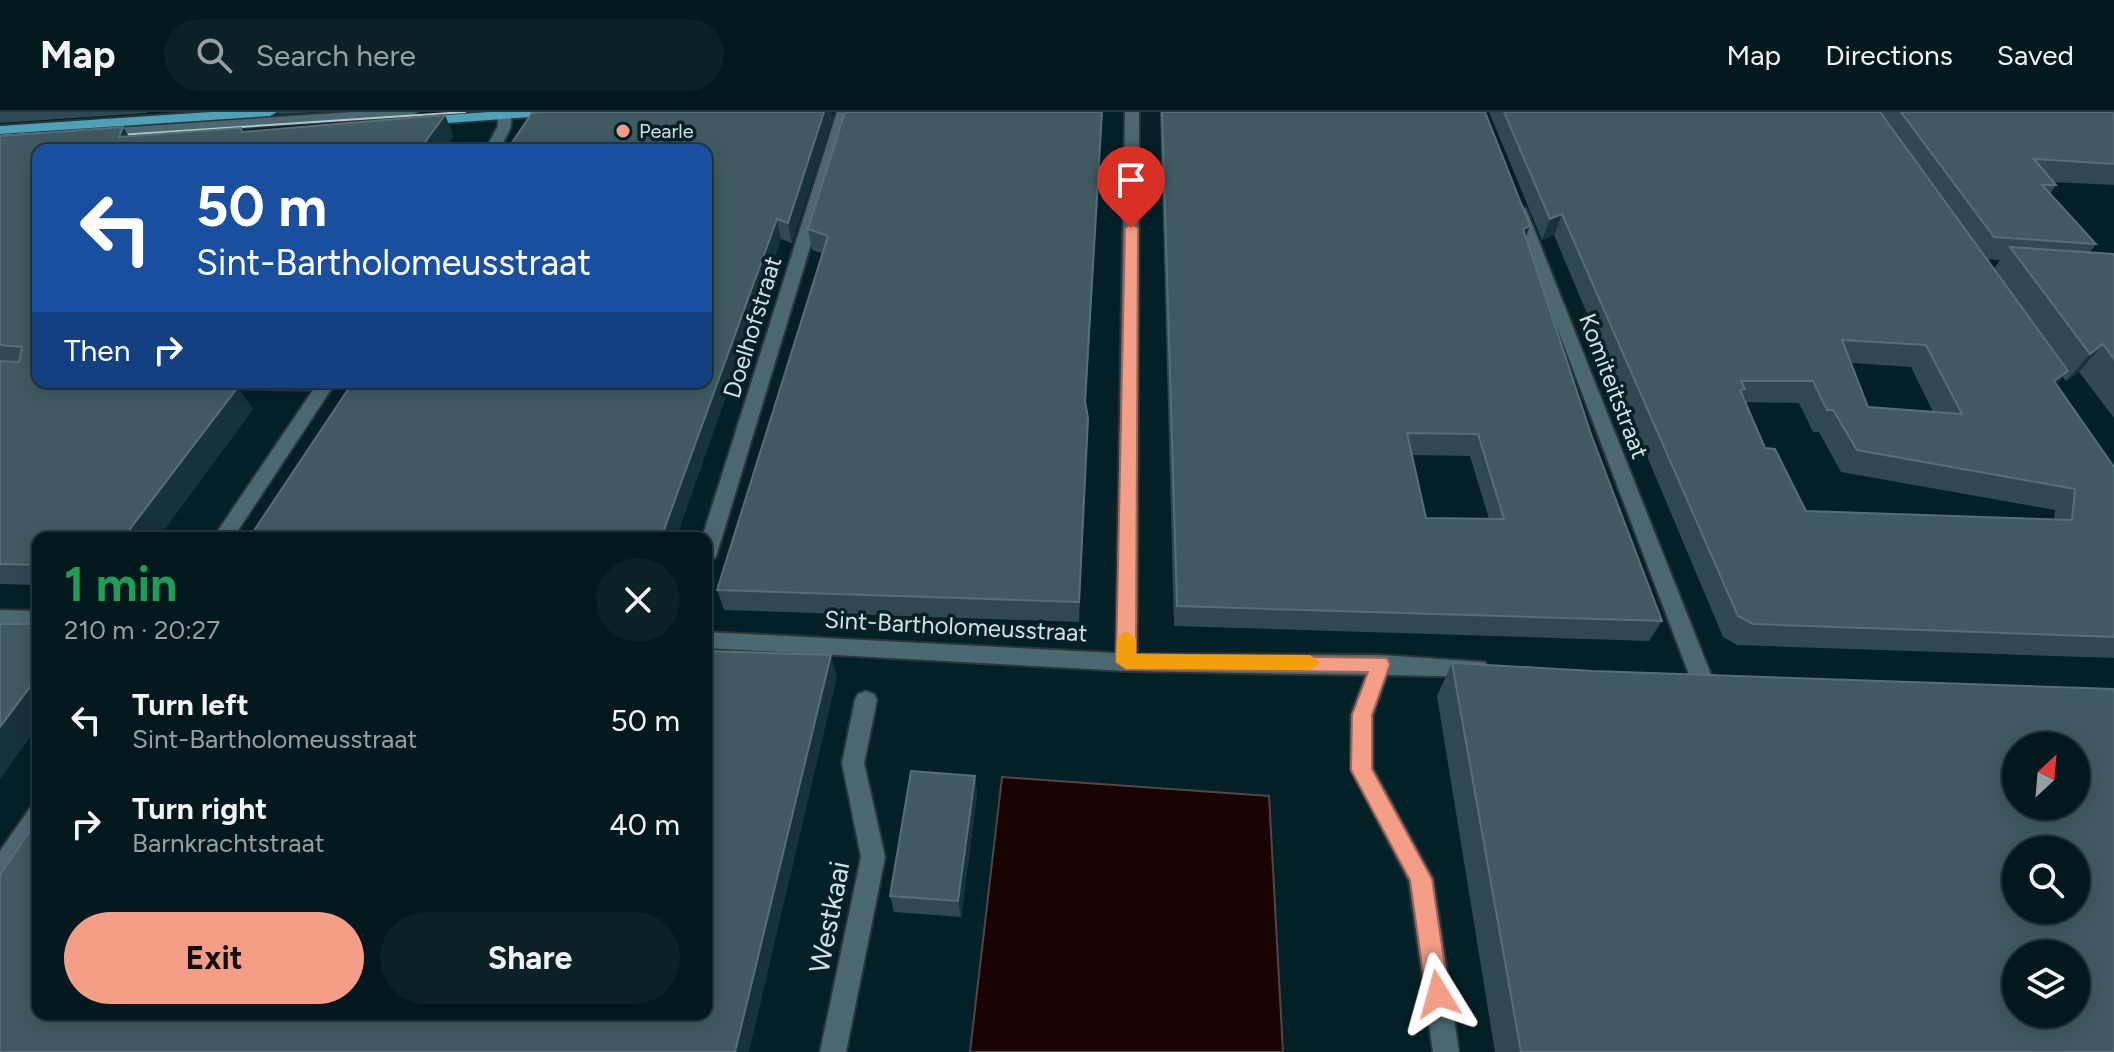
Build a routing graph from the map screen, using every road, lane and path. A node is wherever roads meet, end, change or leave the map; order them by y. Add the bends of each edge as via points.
1 (270, 112) edge
2 (411, 112) edge
3 (544, 112) edge
4 (844, 112) edge
5 (1132, 112) edge
6 (501, 114) edge
7 (176, 115) edge
8 (0, 130) edge
9 (0, 139) edge
10 (99, 144) edge
11 (495, 144) edge
12 (1513, 193) edge
13 (323, 388) edge
14 (227, 532) edge
15 (712, 538) edge
16 (0, 618) edge
17 (32, 619) edge
18 (712, 640) edge
19 (1126, 662) junction
20 (1380, 664) junction
21 (1503, 669) edge
22 (1671, 676) edge
23 (866, 700) dead end
24 (32, 824) edge
25 (0, 871) edge
26 (833, 1052) edge
27 (1446, 1052) edge

1 - 7 main road
2 - 9 street
3 - 6 main road
4 - 15 street, Doelhofstraat
5 - 19 street
6 - 10 main road
6 - 11 street via 505,126
7 - 8 main road
12 - 22 street, Komiteitstraat via 1709,677
13 - 14 street
16 - 17 street
18 - 19 street, Sint-Bartholomeusstraat
19 - 20 street, Sint-Bartholomeusstraat
20 - 21 street, Sint-Bartholomeusstraat
20 - 27 street via 1362,715 1362,770 1421,879
23 - 26 street, Westkaai via 853,763 873,857
24 - 25 street

